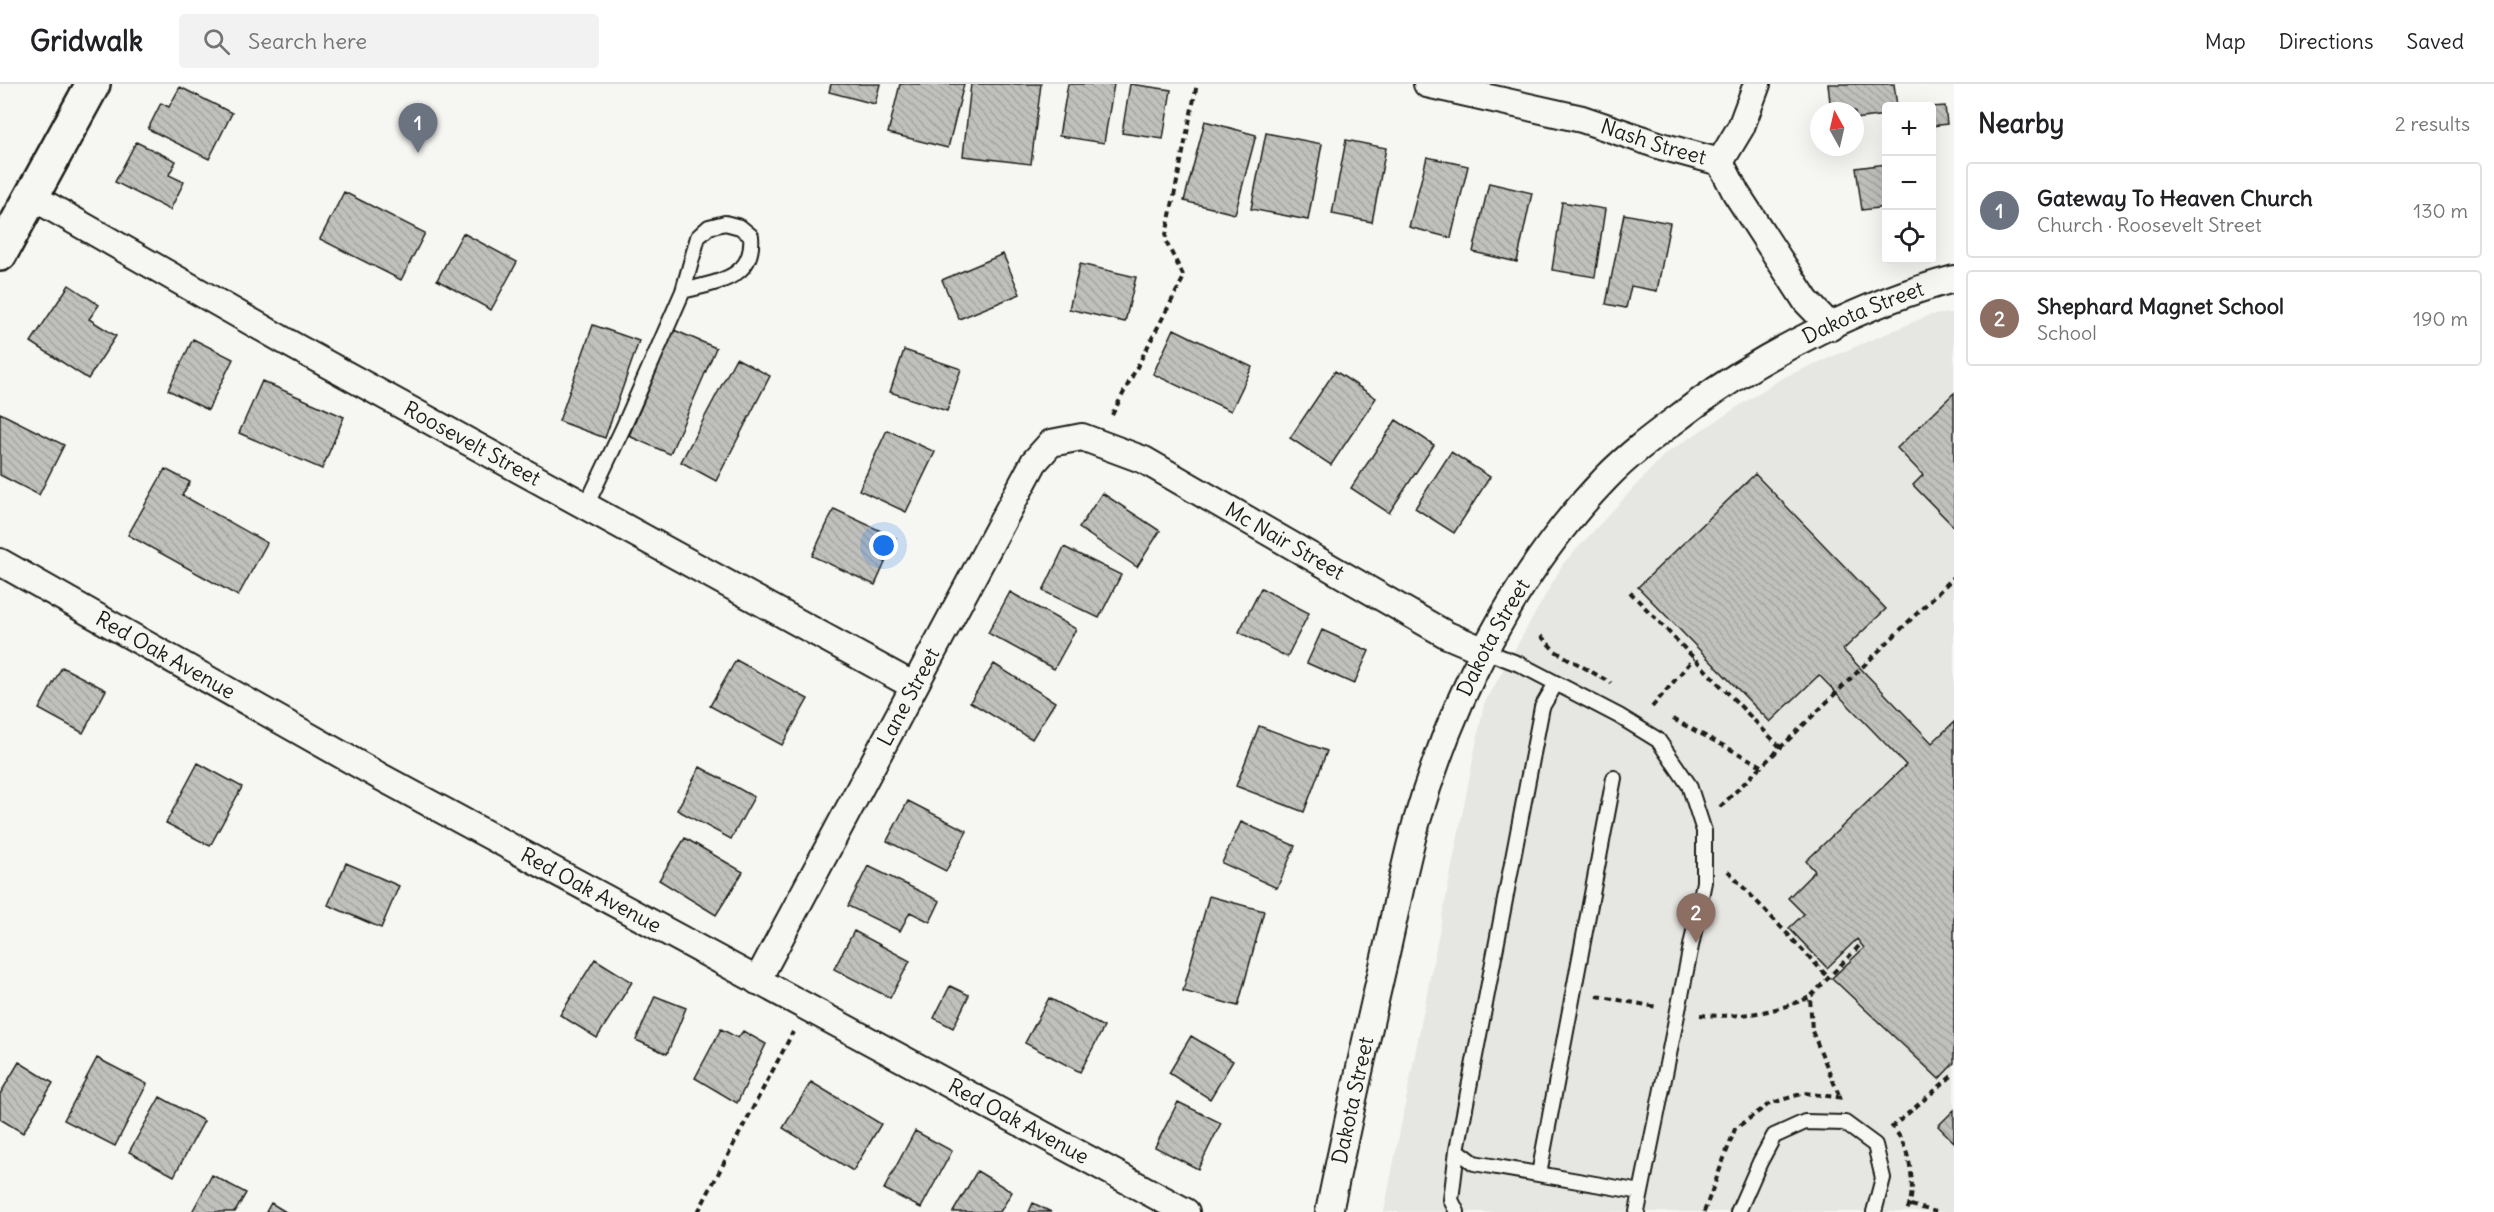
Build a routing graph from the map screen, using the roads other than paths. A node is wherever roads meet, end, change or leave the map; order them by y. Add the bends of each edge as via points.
1 (93, 84) edge
2 (1427, 84) edge
3 (1757, 84) edge
4 (1720, 162) junction
5 (32, 196) junction
6 (0, 254) edge
7 (1954, 279) edge
8 (683, 291) junction
9 (1831, 327) junction
10 (1082, 437) joint
11 (586, 506) junction
12 (0, 562) edge
13 (1485, 651) junction
14 (1555, 685) junction
15 (914, 686) junction
16 (1614, 778) dead end
17 (757, 981) junction
18 (1457, 1150) junction
19 (1539, 1174) junction
20 (1641, 1192) junction
21 (1186, 1212) edge
22 (1329, 1212) edge
23 (1457, 1212) edge
24 (1637, 1212) edge
25 (1738, 1212) edge
26 (1874, 1212) edge

1 - 5 main road
2 - 4 street, Nash Street via 1582,119
3 - 4 street via 1741,127
4 - 9 street, Nash Street via 1806,301
5 - 6 main road
5 - 11 street, Roosevelt Street via 292,345
7 - 9 street, Dakota Street via 1881,304
8 - 8 lane via 698,237 709,227 725,223 740,227 751,236 752,251 744,268 727,279
8 - 11 lane
9 - 13 street, Dakota Street via 1775,353 1723,385 1655,435 1607,477 1556,536
10 - 13 street, Mc Nair Street via 1144,460 1447,635
10 - 15 street, Lane Street via 1051,443 1034,462
11 - 15 street, Roosevelt Street
12 - 17 street, Red Oak Avenue via 381,777
13 - 14 lane via 1519,664
13 - 22 street, Dakota Street via 1439,756 1416,825
14 - 18 lane via 1542,707
14 - 20 lane via 1658,740 1689,785 1704,831 1704,882
15 - 17 street, Lane Street
16 - 19 lane
17 - 21 street, Red Oak Avenue
18 - 19 lane via 1474,1163
18 - 23 lane via 1451,1200
19 - 20 lane
20 - 24 lane
25 - 26 lane via 1774,1136 1805,1122 1815,1122 1845,1123 1875,1146 1883,1178

